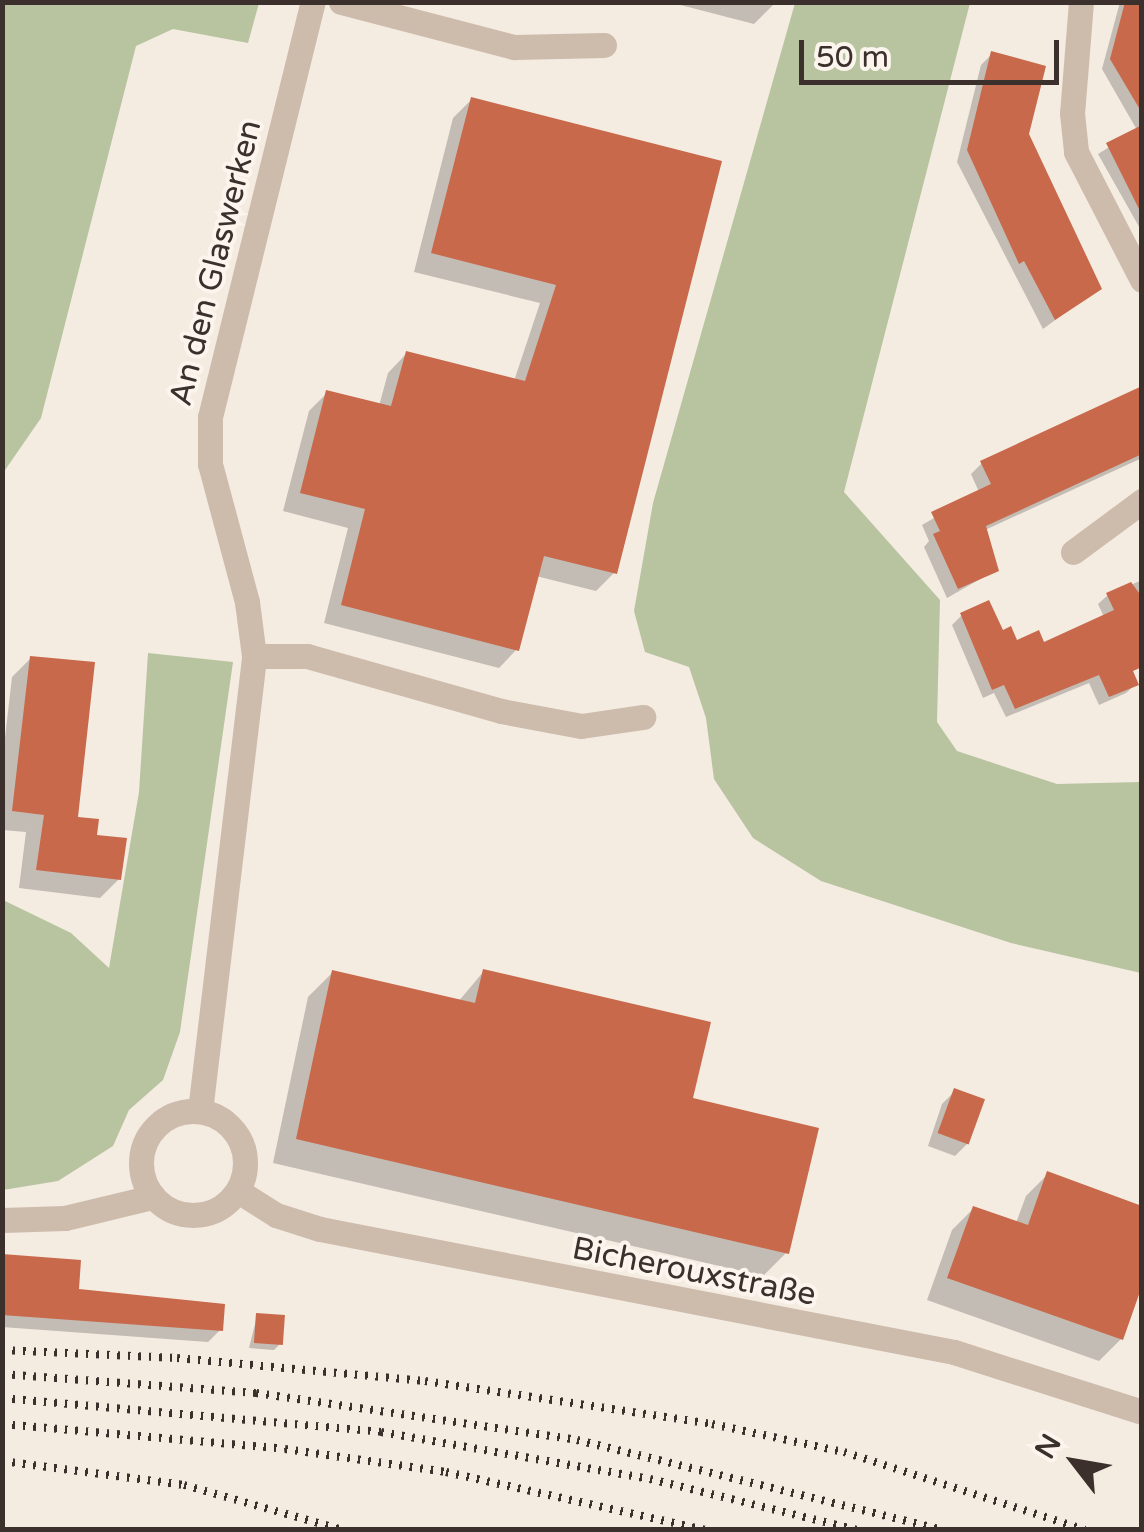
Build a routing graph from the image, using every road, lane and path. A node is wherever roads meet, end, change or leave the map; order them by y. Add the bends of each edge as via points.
1 (314, 2) edge
2 (341, 2) edge
3 (1081, 2) edge
4 (604, 46) dead end
5 (1142, 280) edge
6 (1142, 501) edge
7 (1073, 552) dead end
8 (254, 656) junction
9 (643, 717) dead end
10 (200, 1111) junction
11 (238, 1191) junction
12 (152, 1197) junction
13 (2, 1220) edge
14 (1142, 1412) edge

1 - 8 street, An den Glaswerken via 210,417 217,500 247,602
2 - 4 street via 514,47
3 - 5 street via 1072,113 1076,152
6 - 7 street
8 - 9 street via 307,656 501,711 581,726
8 - 10 street, An den Glaswerken
10 - 11 street via 224,1120 241,1140 246,1166
10 - 12 street via 165,1120 142,1149 141,1174
11 - 12 street via 220,1209 196,1216 172,1212
11 - 14 street, Bicherouxstraße via 276,1216 320,1229 954,1352
12 - 13 street via 65,1218

